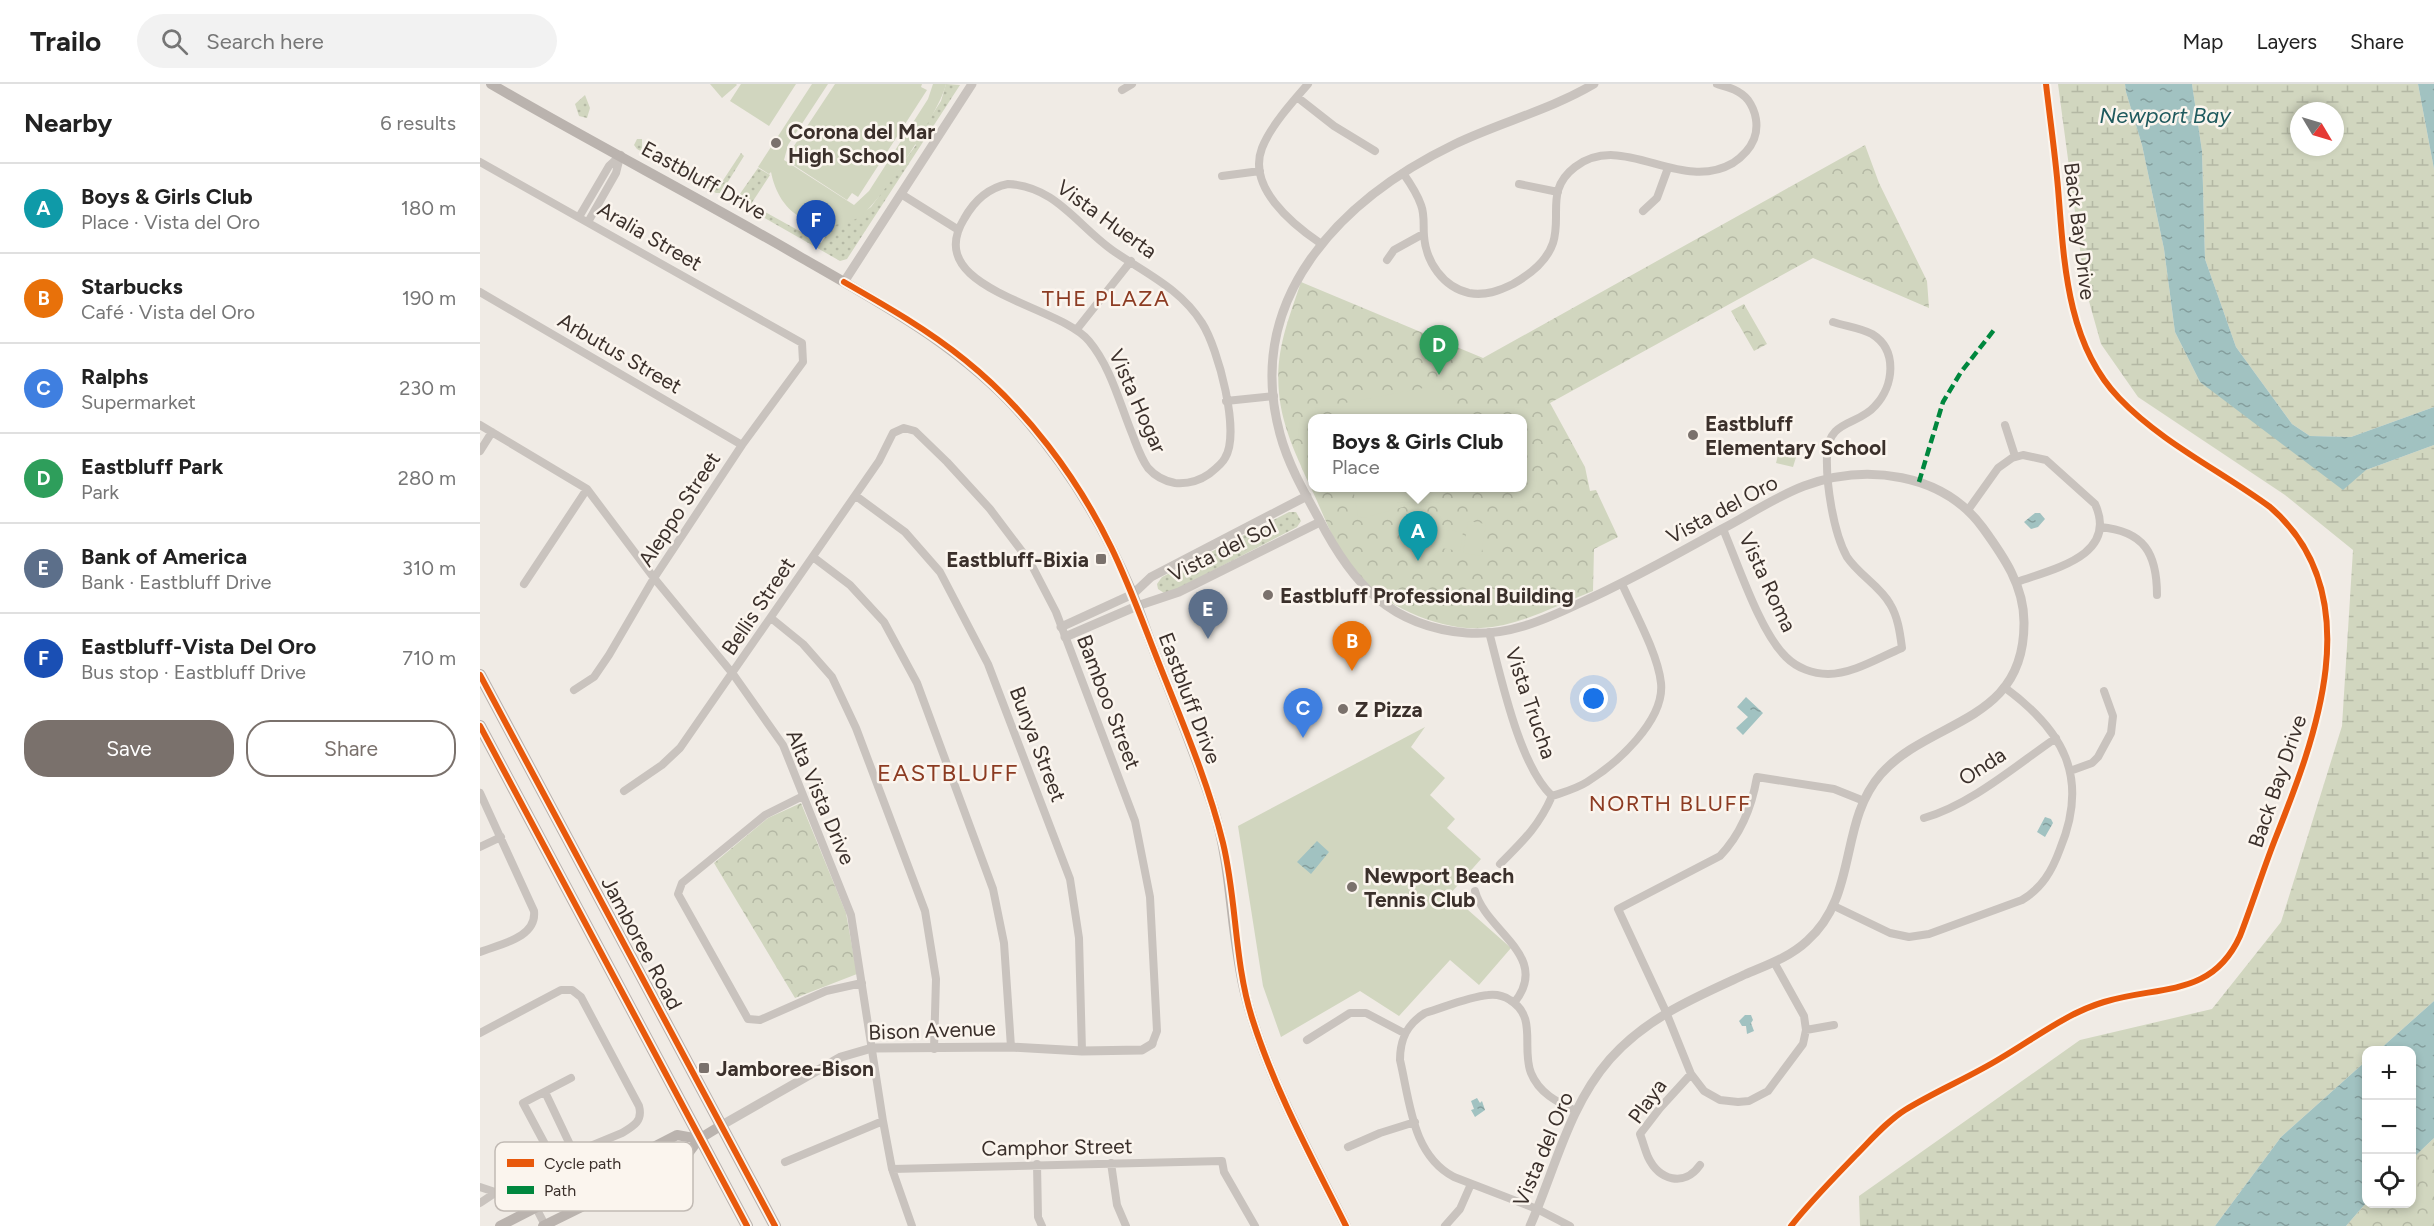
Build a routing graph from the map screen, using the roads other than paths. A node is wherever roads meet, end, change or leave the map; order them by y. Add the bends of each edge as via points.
1 (491, 84) edge
2 (972, 84) edge
3 (1132, 84) edge
4 (1308, 84) edge
5 (1594, 84) edge
6 (1717, 84) edge
7 (2046, 84) edge
8 (1122, 90) dead end
9 (1297, 97) junction
10 (1376, 151) dead end
11 (621, 155) junction
12 (480, 162) edge
13 (1668, 168) junction
14 (1260, 171) junction
15 (1403, 173) junction
16 (1222, 176) dead end
17 (1519, 184) dead end
18 (1558, 192) junction
19 (901, 194) junction
20 (1643, 211) dead end
21 (579, 217) junction
22 (588, 222) junction
23 (957, 230) junction
24 (1423, 234) junction
25 (1320, 243) junction
26 (1387, 260) dead end
27 (1131, 261) junction
28 (844, 282) junction
29 (480, 292) edge
30 (1833, 322) dead end
31 (1077, 329) junction
32 (802, 343) joint
33 (1274, 396) junction
34 (1226, 401) junction
35 (480, 425) edge
36 (2005, 425) dead end
37 (904, 428) joint
38 (492, 432) junction
39 (742, 446) junction
40 (480, 451) edge
41 (2015, 456) junction
42 (1225, 459) joint
43 (1828, 479) junction
44 (587, 489) junction
45 (856, 496) junction
46 (1307, 496) junction
47 (1968, 510) junction
48 (1320, 522) junction
49 (2100, 527) junction
50 (1723, 529) junction
51 (813, 557) junction
52 (654, 578) junction
53 (2017, 582) junction
54 (524, 584) dead end
55 (1622, 584) junction
56 (1132, 594) junction
57 (2157, 595) dead end
58 (1137, 606) junction
59 (771, 618) junction
60 (1063, 632) junction
61 (1488, 633) junction
62 (733, 674) junction
63 (480, 675) edge
64 (2004, 687) junction
65 (574, 690) dead end
66 (2104, 691) dead end
67 (480, 726) edge
68 (2056, 738) junction
69 (2070, 771) junction
70 (624, 790) dead end
71 (480, 793) edge
72 (803, 796) junction
73 (1552, 796) junction
74 (1864, 801) junction
75 (1924, 818) dead end
76 (501, 837) junction
77 (480, 847) edge
78 (1500, 864) dead end
79 (1475, 891) dead end
80 (1834, 906) junction
81 (480, 952) edge
82 (1774, 962) junction
83 (862, 983) junction
84 (1514, 1003) junction
85 (1666, 1012) junction
86 (1834, 1025) dead end
87 (1806, 1030) junction
88 (480, 1033) edge
89 (1404, 1034) junction
90 (1307, 1040) dead end
91 (1152, 1044) joint
92 (1011, 1047) junction
93 (872, 1048) junction
94 (934, 1048) junction
95 (1082, 1051) junction
96 (1691, 1074) junction
97 (571, 1078) dead end
98 (545, 1092) junction
99 (1575, 1111) junction
100 (883, 1121) junction
101 (1415, 1122) junction
102 (722, 1125) junction
103 (699, 1139) junction
104 (544, 1142) edge
105 (569, 1142) edge
106 (600, 1142) edge
107 (663, 1142) edge
108 (693, 1147) edge
109 (1348, 1147) dead end
110 (785, 1162) dead end
111 (1037, 1164) junction
112 (1111, 1164) junction
113 (1700, 1165) dead end
114 (892, 1169) junction
115 (1471, 1184) junction
116 (480, 1187) edge
117 (495, 1192) edge
118 (495, 1195) edge
119 (480, 1203) edge
120 (1537, 1209) junction
121 (530, 1211) edge
122 (537, 1211) edge
123 (574, 1211) edge
124 (1560, 1223) edge
125 (500, 1226) edge
126 (544, 1226) edge
127 (747, 1226) edge
128 (775, 1226) edge
129 (912, 1226) edge
130 (1042, 1226) edge
131 (1126, 1226) edge
132 (1255, 1226) edge
133 (1346, 1226) edge
134 (1445, 1226) edge
135 (1530, 1226) edge
136 (1570, 1226) edge
137 (1791, 1226) edge

1 - 11 main road, Eastbluff Drive
2 - 19 street
3 - 8 street
4 - 9 street
5 - 15 street, Vista del Oro via 1554,105 1459,142
6 - 13 street via 1738,91 1752,105 1756,132 1749,148 1718,170 1689,172
7 - 137 street, Back Bay Drive via 2066,274 2085,345 2103,379 2133,412 2270,507 2301,541 2320,584 2328,628 2314,726 2301,773 2240,936 2216,970 2189,985 2104,1002 2068,1017 1980,1071 1904,1111 1876,1134
9 - 10 street via 1334,126
9 - 14 street via 1266,140
11 - 21 street via 609,166
11 - 22 street via 616,173
11 - 28 main road, Eastbluff Drive
12 - 21 street, Aralia Street
13 - 18 street via 1625,156 1599,156 1575,167
13 - 20 street via 1657,198
14 - 16 street
14 - 25 street via 1267,190 1284,213
15 - 24 street via 1421,205
15 - 25 street, Vista del Oro via 1358,206
17 - 18 street
18 - 24 street via 1550,251 1532,271 1499,291 1470,293 1453,285 1427,256
19 - 23 street
19 - 28 street
21 - 22 street, Aralia Street
22 - 32 street, Aralia Street
23 - 27 street, Vista Huerta via 989,190 1017,184 1060,202 1099,239
23 - 31 street, Vista Hogar via 956,248 972,277
24 - 26 street via 1394,250
25 - 33 street, Vista del Oro via 1297,278 1280,321 1274,353
27 - 31 street
27 - 34 street, Vista Huerta via 1173,289 1194,312 1216,352
28 - 56 main road, Eastbluff Drive via 931,334 967,361 1020,413 1090,508
29 - 39 street, Arbutus Street
30 - 43 street via 1873,335 1886,348 1891,371 1875,406 1844,423 1832,436 1827,454
31 - 42 street, Vista Hogar via 1104,363 1142,458 1153,473 1169,482 1188,483 1206,476
32 - 39 street, Aleppo Street via 802,362
33 - 34 street
33 - 46 street, Vista del Oro via 1282,442
34 - 42 street, Vista Huerta via 1230,441
35 - 38 street, Alta Vista Drive
36 - 41 street
37 - 45 street, Bellis Street via 893,433
37 - 60 street, Bamboo Street via 915,431 990,509 1030,562
38 - 40 street
38 - 44 street, Alta Vista Drive
39 - 52 street, Aleppo Street
41 - 47 street via 1998,468
41 - 49 street via 2038,456 2053,464 2090,497 2098,511
43 - 47 street, Vista del Oro via 1859,475 1900,478 1942,492
43 - 50 street, Vista del Oro via 1786,494
43 - 50 street, Vista Roma via 1842,547 1856,569 1890,603 1902,648 1837,673 1816,673 1794,664 1781,652 1757,609
44 - 52 street, Alta Vista Drive
44 - 54 street
45 - 51 street, Bellis Street
45 - 95 street, Bunya Street via 905,532 940,572 988,664 1070,879 1079,938
46 - 48 street, Vista del Oro
46 - 56 street, Vista del Sol via 1151,576
47 - 53 street, Vista del Oro
48 - 58 street, Vista del Sol via 1179,592
48 - 61 street, Vista del Oro via 1344,566 1381,602 1427,625 1461,633
49 - 53 street via 2085,554
49 - 57 street via 2130,534 2147,549 2155,564
50 - 55 street, Vista del Oro
51 - 59 street, Bellis Street
51 - 92 street via 850,585 884,622 917,683 993,889 1004,943
52 - 62 street, Alta Vista Drive
52 - 65 street, Aleppo Street via 594,677
53 - 64 street, Vista del Oro via 2023,605 2023,639
55 - 61 street, Vista del Oro via 1538,622
55 - 73 street via 1659,670 1658,707 1644,730 1605,769 1576,788
56 - 58 main road, Eastbluff Drive
56 - 60 street, Vista del Sol
58 - 60 street, Vista del Sol
58 - 133 main road, Eastbluff Drive via 1216,817 1228,871 1237,953 1252,1017 1280,1092
59 - 62 street, Bellis Street
59 - 94 street via 803,644 832,676 856,728 925,911 936,979
60 - 91 street, Bamboo Street via 1135,821 1150,897 1157,1031
61 - 73 street, Vista Trucha via 1524,748
62 - 70 street, Bellis Street via 680,748
62 - 72 street, Alta Vista Drive via 783,745
63 - 102 main road, Jamboree Road
64 - 68 street via 2039,715
64 - 74 street, Vista del Oro via 1971,717 1893,763
66 - 69 street via 2113,716 2111,733 2092,763
67 - 103 main road, Jamboree Road
68 - 69 street
68 - 75 street, Onda via 1970,796
69 - 80 street via 2073,806 2064,841 2039,888 2022,900 1929,934 1909,937 1890,933
71 - 76 street
72 - 83 street, Alta Vista Drive via 851,915
72 - 83 street via 765,815 682,883 678,894 748,1019 760,1020 826,991
73 - 78 street via 1537,826
74 - 80 street, Vista del Oro
74 - 85 street via 1833,789 1757,777 1743,824 1720,856 1618,909
76 - 77 street
76 - 81 street via 534,911 534,924 526,933
79 - 84 street via 1486,916 1524,963 1524,988
80 - 82 street, Vista del Oro via 1809,940
82 - 85 street, Vista del Oro
82 - 87 street via 1804,1016
83 - 93 street, Alta Vista Drive
84 - 89 street via 1499,995 1484,995 1425,1014
84 - 99 street via 1527,1021 1527,1060 1535,1081 1551,1098
85 - 96 street
85 - 99 street, Vista del Oro via 1619,1049 1596,1076
86 - 87 street
87 - 96 street via 1799,1050 1773,1086 1759,1097 1738,1102 1720,1100 1704,1091
88 - 106 street via 561,990 572,990 580,998 641,1116 635,1125
89 - 90 street via 1366,1013 1350,1013
89 - 101 street via 1401,1060
91 - 95 street, Bison Avenue via 1142,1050
92 - 94 street, Bison Avenue
92 - 95 street, Bison Avenue
93 - 94 street, Bison Avenue
93 - 100 street, Alta Vista Drive
93 - 102 street, Bison Avenue via 841,1057
96 - 113 street, Playa via 1640,1134 1653,1164 1666,1176 1687,1178
97 - 98 street
98 - 104 street via 523,1103
98 - 105 street
99 - 120 street, Vista del Oro
100 - 110 street
100 - 114 street, Alta Vista Drive
101 - 109 street
101 - 115 street via 1423,1149 1435,1165
102 - 103 main road, Bison Avenue
102 - 128 main road, Jamboree Road
103 - 107 main road via 677,1135
103 - 108 main road, Bison Avenue
103 - 127 main road, Jamboree Road
111 - 112 street, Camphor Street
111 - 114 street, Camphor Street
111 - 130 street via 1038,1217
112 - 131 street via 1117,1205
112 - 132 street, Camphor Street via 1222,1161 1224,1172
114 - 129 street, Alta Vista Drive
115 - 120 street
115 - 134 street via 1460,1209
116 - 117 street
118 - 119 street
120 - 124 street
120 - 135 street, Vista del Oro
121 - 125 main road
122 - 126 street
123 - 126 main road, Bison Avenue
124 - 136 street

